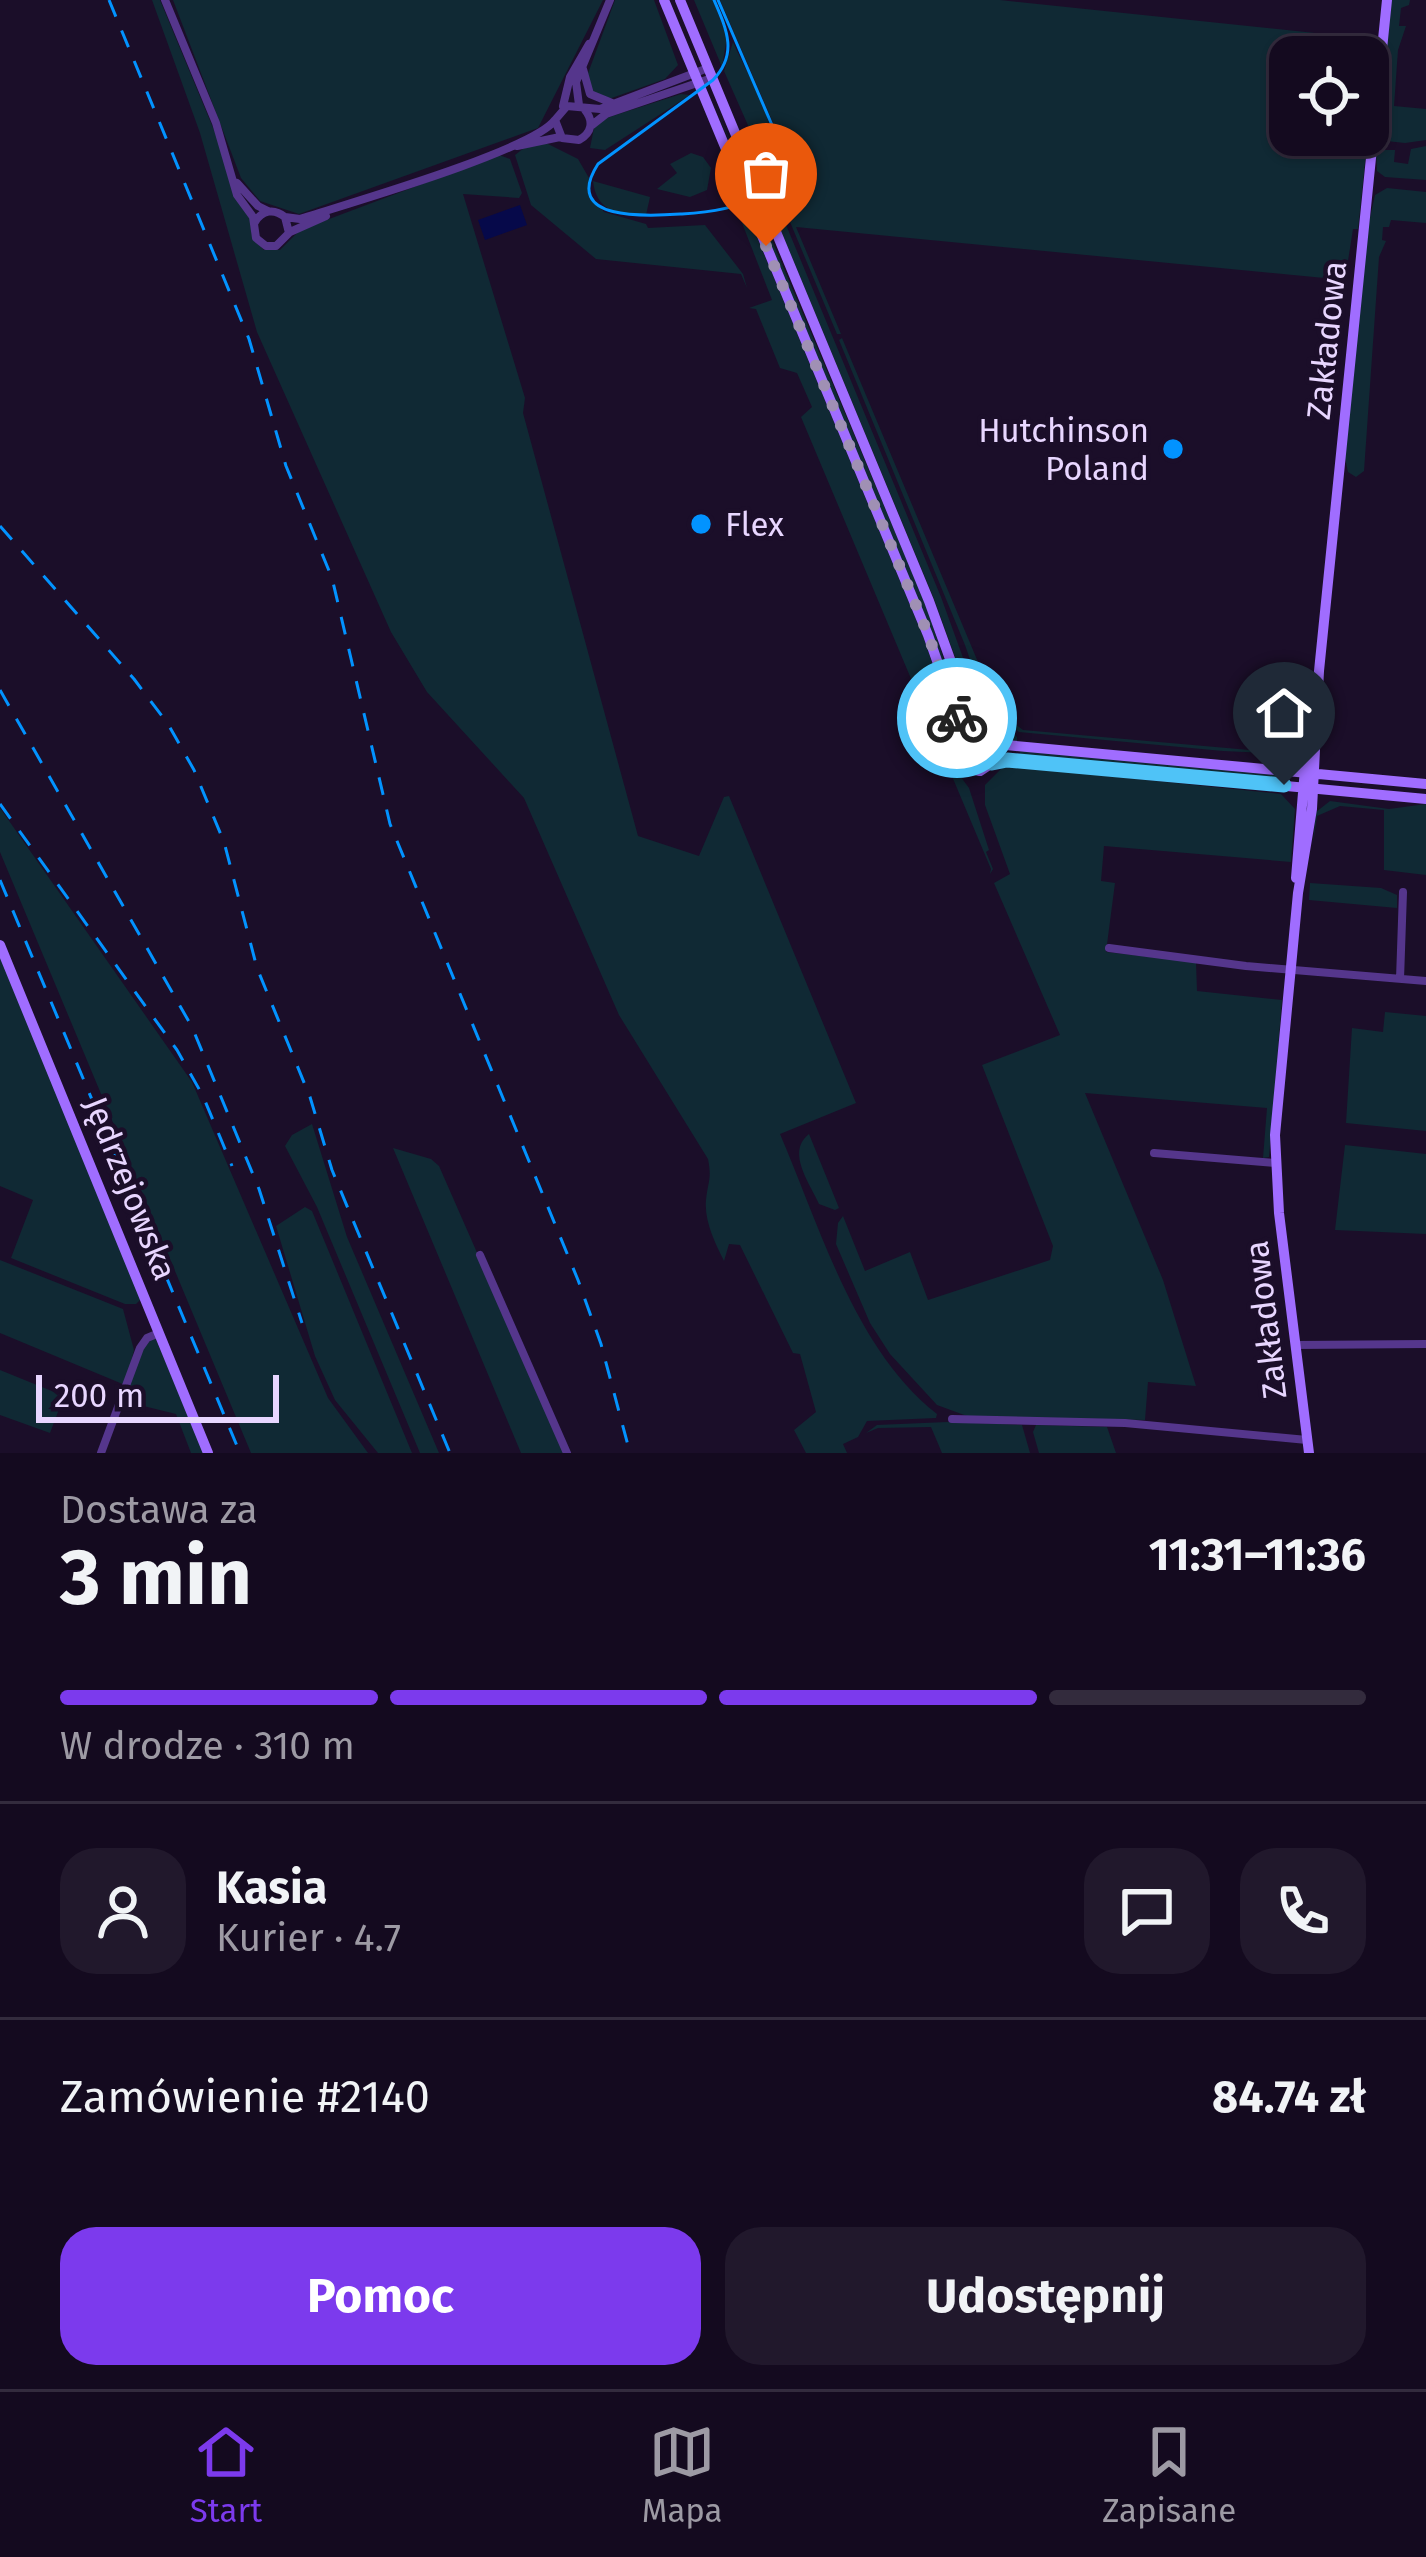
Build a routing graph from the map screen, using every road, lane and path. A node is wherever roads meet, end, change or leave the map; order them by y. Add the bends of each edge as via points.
1 (165, 0) edge
2 (610, 0) edge
3 (664, 0) edge
4 (680, 0) edge
5 (1387, 0) edge
6 (593, 38) junction
7 (583, 66) junction
8 (710, 73) junction
9 (696, 78) junction
10 (613, 103) junction
11 (582, 108) junction
12 (561, 109) junction
13 (555, 120) junction
14 (591, 126) junction
15 (562, 138) junction
16 (503, 149) junction
17 (233, 177) junction
18 (345, 207) junction
19 (268, 211) junction
20 (285, 217) junction
21 (255, 222) junction
22 (289, 233) junction
23 (979, 729) junction
24 (959, 736) junction
25 (994, 741) junction
26 (992, 763) junction
27 (1309, 774) junction
28 (1426, 784) edge
29 (1308, 788) junction
30 (1426, 799) edge
31 (1402, 892) dead end
32 (0, 945) edge
33 (1109, 948) dead end
34 (1290, 970) junction
35 (1400, 979) junction
36 (1426, 981) edge
37 (1154, 1153) dead end
38 (1275, 1163) junction
39 (480, 1255) dead end
40 (160, 1332) junction
41 (1426, 1344) edge
42 (1294, 1345) junction
43 (952, 1419) dead end
44 (1308, 1446) edge
45 (101, 1453) edge
46 (208, 1453) edge
47 (567, 1453) edge

1 - 17 street
2 - 6 street
3 - 9 street
4 - 8 street
5 - 27 street, Zakładowa
6 - 7 street
6 - 12 street
7 - 10 street via 590,94
7 - 11 street via 575,88
8 - 9 street
8 - 23 street
9 - 10 street
9 - 14 street
9 - 24 street via 928,634
10 - 11 street
11 - 12 street
11 - 14 street
12 - 13 street
13 - 15 street
13 - 16 street
14 - 15 street via 579,140
15 - 16 street
16 - 18 street
17 - 19 street
17 - 21 street
18 - 20 street
18 - 22 street
19 - 20 street
19 - 21 street
20 - 22 street
21 - 22 street via 266,246 282,244
23 - 24 street
23 - 25 street
24 - 26 street via 954,754 964,769
25 - 26 street
25 - 27 street
26 - 29 street
27 - 28 street
27 - 29 street, Zakładowa
29 - 30 street
29 - 34 street, Zakładowa
31 - 35 street
32 - 40 street, Jędrzejowska
33 - 34 street
34 - 35 street
34 - 38 street, Zakładowa
35 - 36 street
37 - 38 street
38 - 42 street, Zakładowa
39 - 47 street
40 - 45 street via 140,1348
40 - 46 street, Jędrzejowska
41 - 42 street
42 - 44 street, Zakładowa
43 - 44 street via 1125,1423

